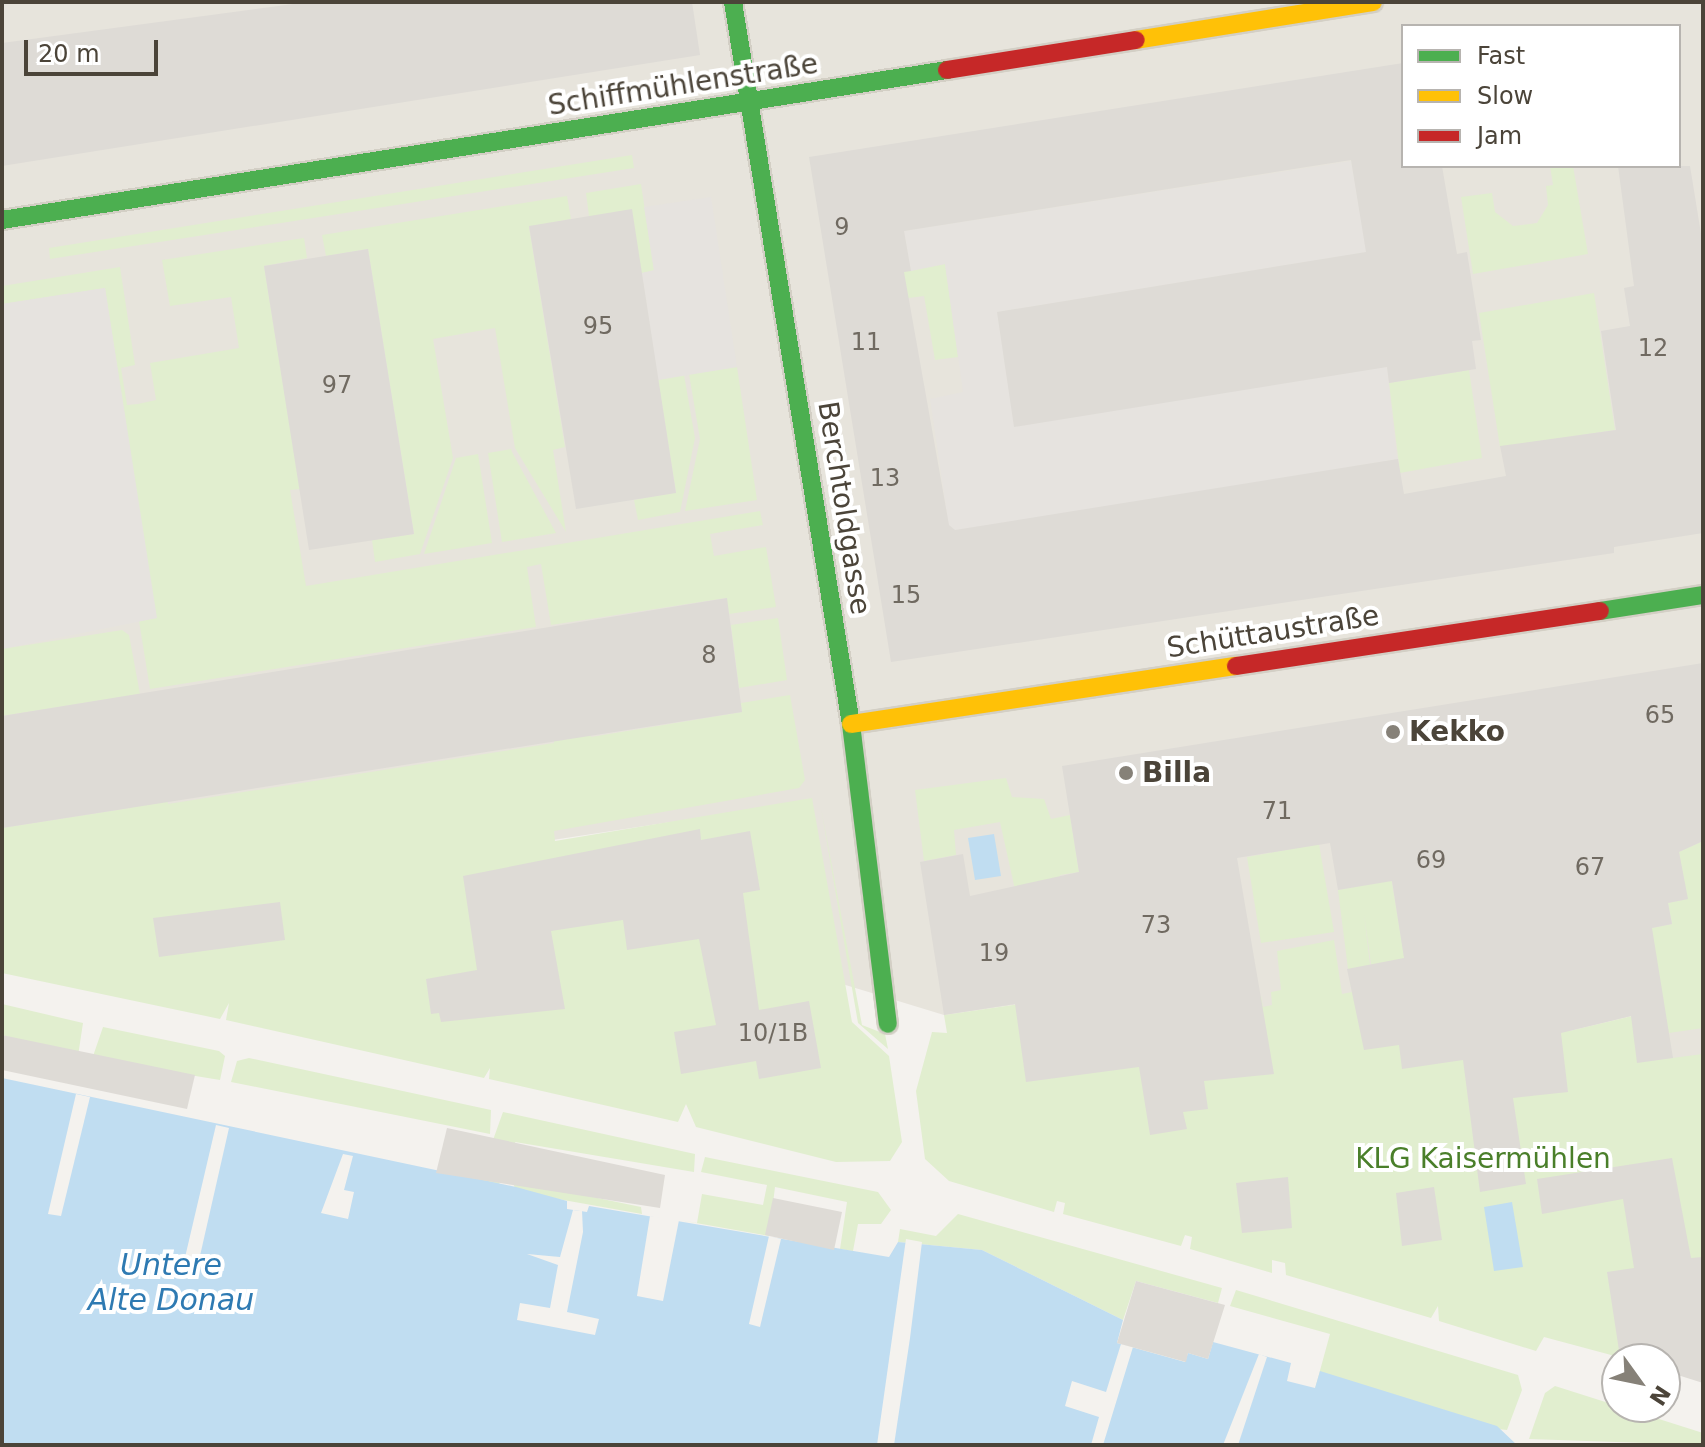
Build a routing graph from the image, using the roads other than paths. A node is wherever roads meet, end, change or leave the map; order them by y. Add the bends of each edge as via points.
1 (733, 2) edge
2 (1373, 2) edge
3 (750, 103) junction
4 (2, 220) edge
5 (1703, 595) edge
6 (851, 724) junction
7 (888, 1024) dead end

1 - 3 street, Berchtoldgasse
2 - 3 street, Schiffmühlenstraße
3 - 4 street, Schiffmühlenstraße
3 - 6 street, Berchtoldgasse
5 - 6 street, Schüttaustraße
6 - 7 street, Berchtoldgasse

